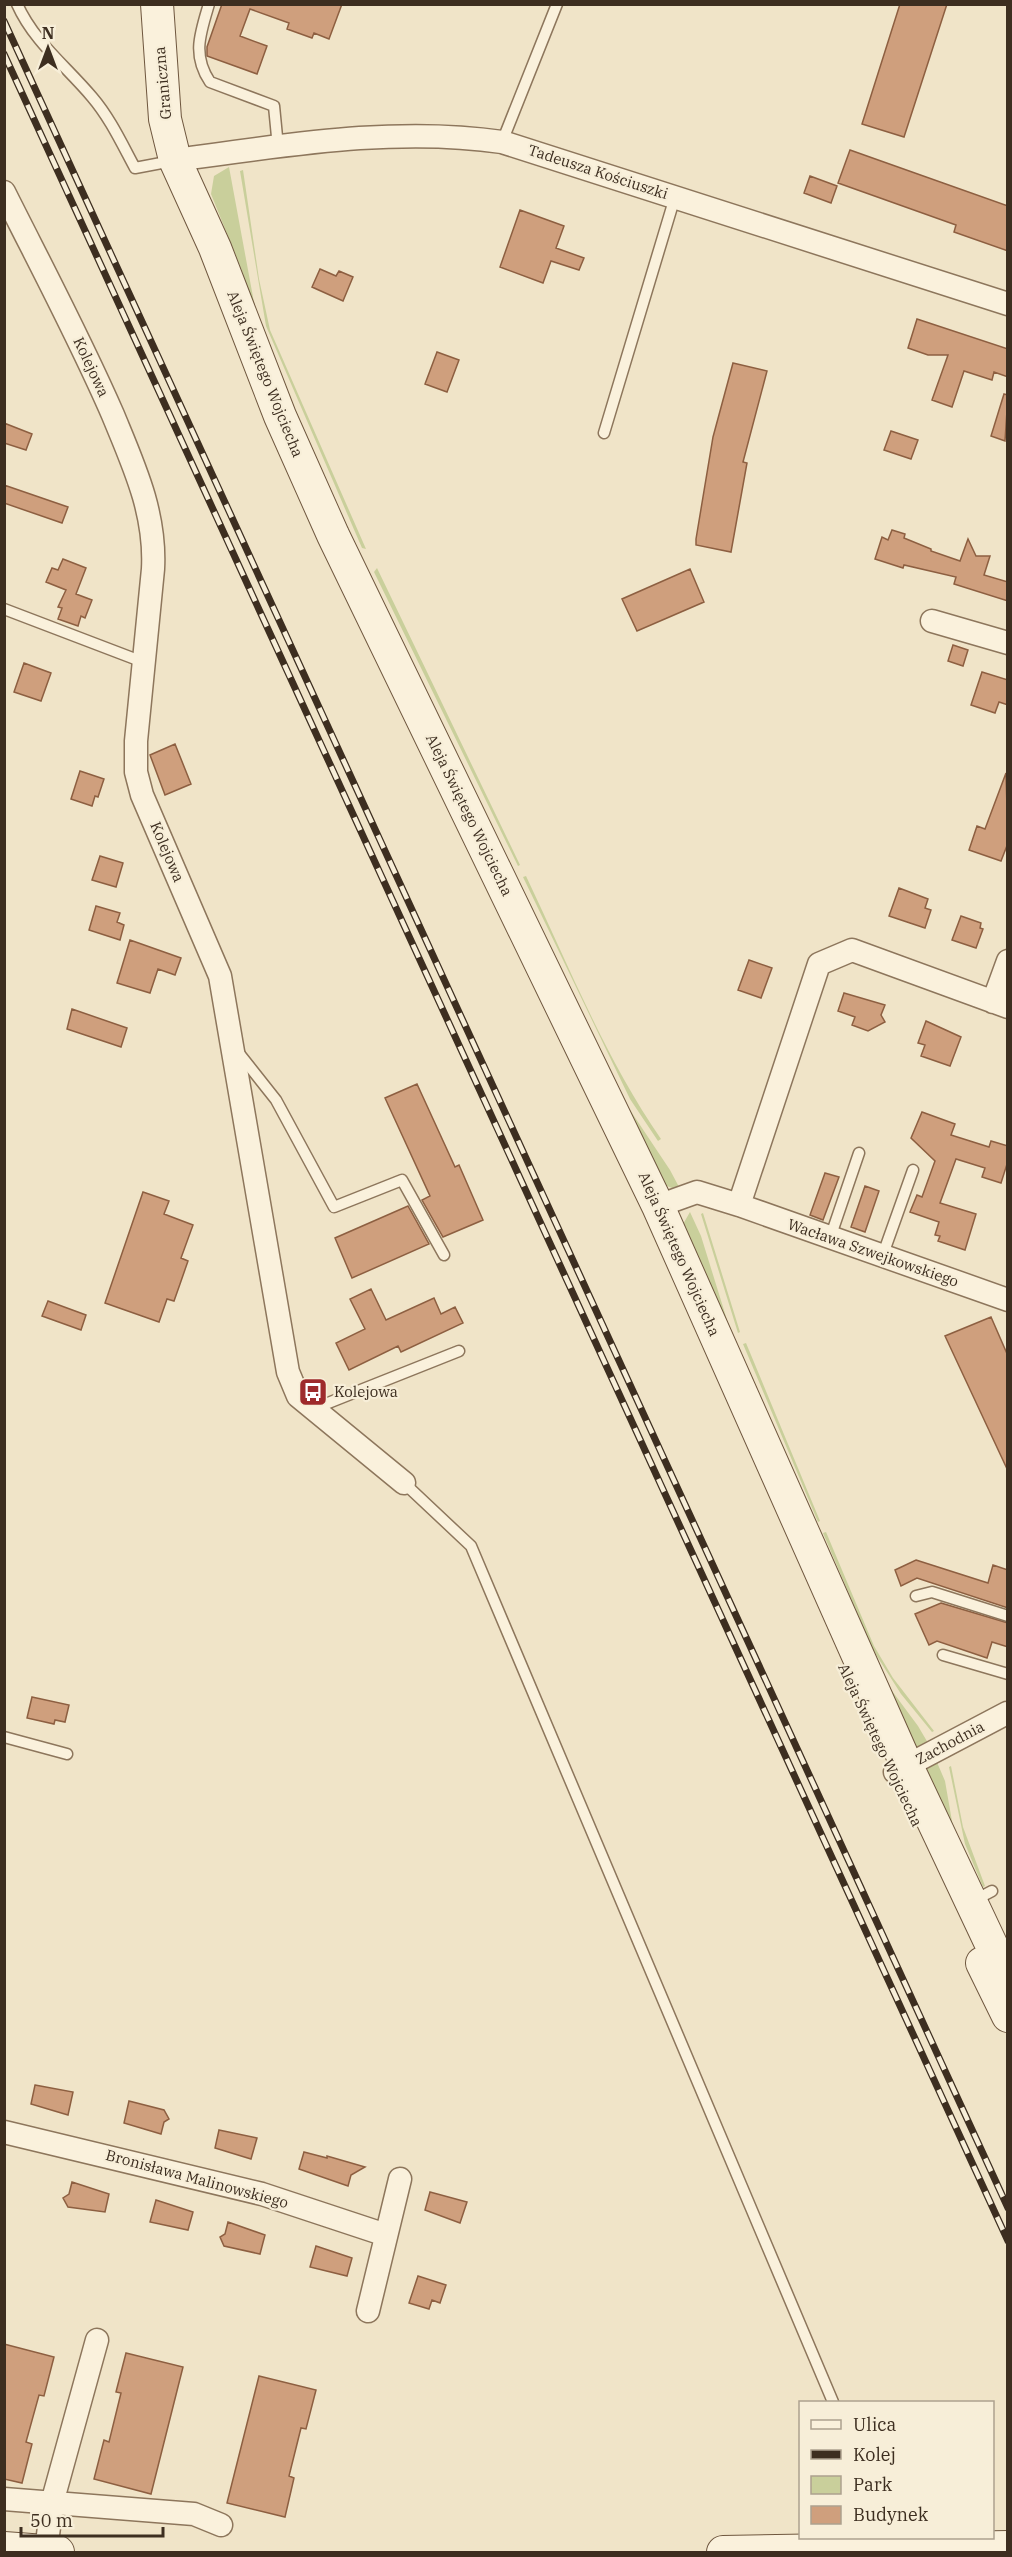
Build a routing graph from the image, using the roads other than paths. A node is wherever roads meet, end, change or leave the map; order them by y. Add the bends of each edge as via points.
1 (17, 4) edge
2 (157, 4) edge
3 (209, 4) edge
4 (557, 4) edge
5 (502, 142) junction
6 (278, 147) junction
7 (175, 160) junction
8 (4, 192) edge
9 (675, 196) junction
10 (1008, 304) edge
11 (604, 433) dead end
12 (4, 609) edge
13 (932, 621) dead end
14 (1008, 644) edge
15 (143, 662) junction
16 (1008, 961) edge
17 (1000, 1004) edge
18 (232, 1045) junction
19 (859, 1153) dead end
20 (913, 1170) dead end
21 (739, 1205) junction
22 (658, 1206) junction
23 (830, 1238) junction
24 (444, 1255) dead end
25 (882, 1257) junction
26 (1008, 1300) edge
27 (459, 1352) dead end
28 (313, 1409) junction
29 (404, 1483) joint
30 (916, 1596) dead end
31 (1008, 1616) edge
32 (943, 1655) dead end
33 (1008, 1674) edge
34 (1008, 1713) edge
35 (4, 1737) edge
36 (67, 1754) dead end
37 (900, 1769) junction
38 (973, 1900) junction
39 (1008, 1980) edge
40 (1008, 2016) edge
41 (4, 2132) edge
42 (400, 2179) dead end
43 (386, 2235) junction
44 (368, 2312) dead end
45 (97, 2340) dead end
46 (832, 2401) edge
47 (4, 2499) edge
48 (52, 2503) junction
49 (221, 2525) dead end
50 (4, 2547) edge
51 (1008, 2547) edge
52 (52, 2552) edge
53 (723, 2553) edge

1 - 7 lane via 27,27 93,98 135,168
2 - 7 street, Graniczna via 165,119
3 - 6 lane via 198,40 198,58 204,74 210,82 274,106
4 - 5 lane
5 - 6 street, Tadeusza Kościuszki via 465,136 379,137
5 - 9 street, Tadeusza Kościuszki
6 - 7 street, Tadeusza Kościuszki
7 - 22 street, Aleja Świętego Wojciecha via 333,535
8 - 15 street, Kolejowa via 93,368 149,509 154,542
9 - 10 street, Tadeusza Kościuszki
9 - 11 lane
12 - 15 lane
13 - 14 street
15 - 18 street, Kolejowa via 136,772 142,795 220,976
16 - 17 street
17 - 21 street via 852,950 819,964
18 - 24 lane via 276,1100 334,1207 402,1180
18 - 28 street, Kolejowa via 288,1372 298,1396
19 - 23 lane
20 - 25 lane
21 - 22 street, Wacława Szwejkowskiego via 697,1192
21 - 23 street, Wacława Szwejkowskiego
22 - 37 street, Aleja Świętego Wojciecha via 772,1467 802,1573
23 - 25 street, Wacława Szwejkowskiego
25 - 26 street, Wacława Szwejkowskiego
27 - 28 lane
28 - 29 street, Kolejowa
29 - 46 lane via 471,1546
30 - 31 lane via 932,1592
32 - 33 lane
34 - 37 street, Zachodnia
35 - 36 lane
37 - 38 street, Aleja Świętego Wojciecha
38 - 39 street, Aleja Świętego Wojciecha
38 - 40 street, Aleja Świętego Wojciecha
41 - 43 street, Bronisława Malinowskiego via 262,2194
42 - 43 street
43 - 44 street
45 - 48 street
47 - 48 street
48 - 49 street via 194,2514
48 - 52 street
50 - 52 street
51 - 53 street

